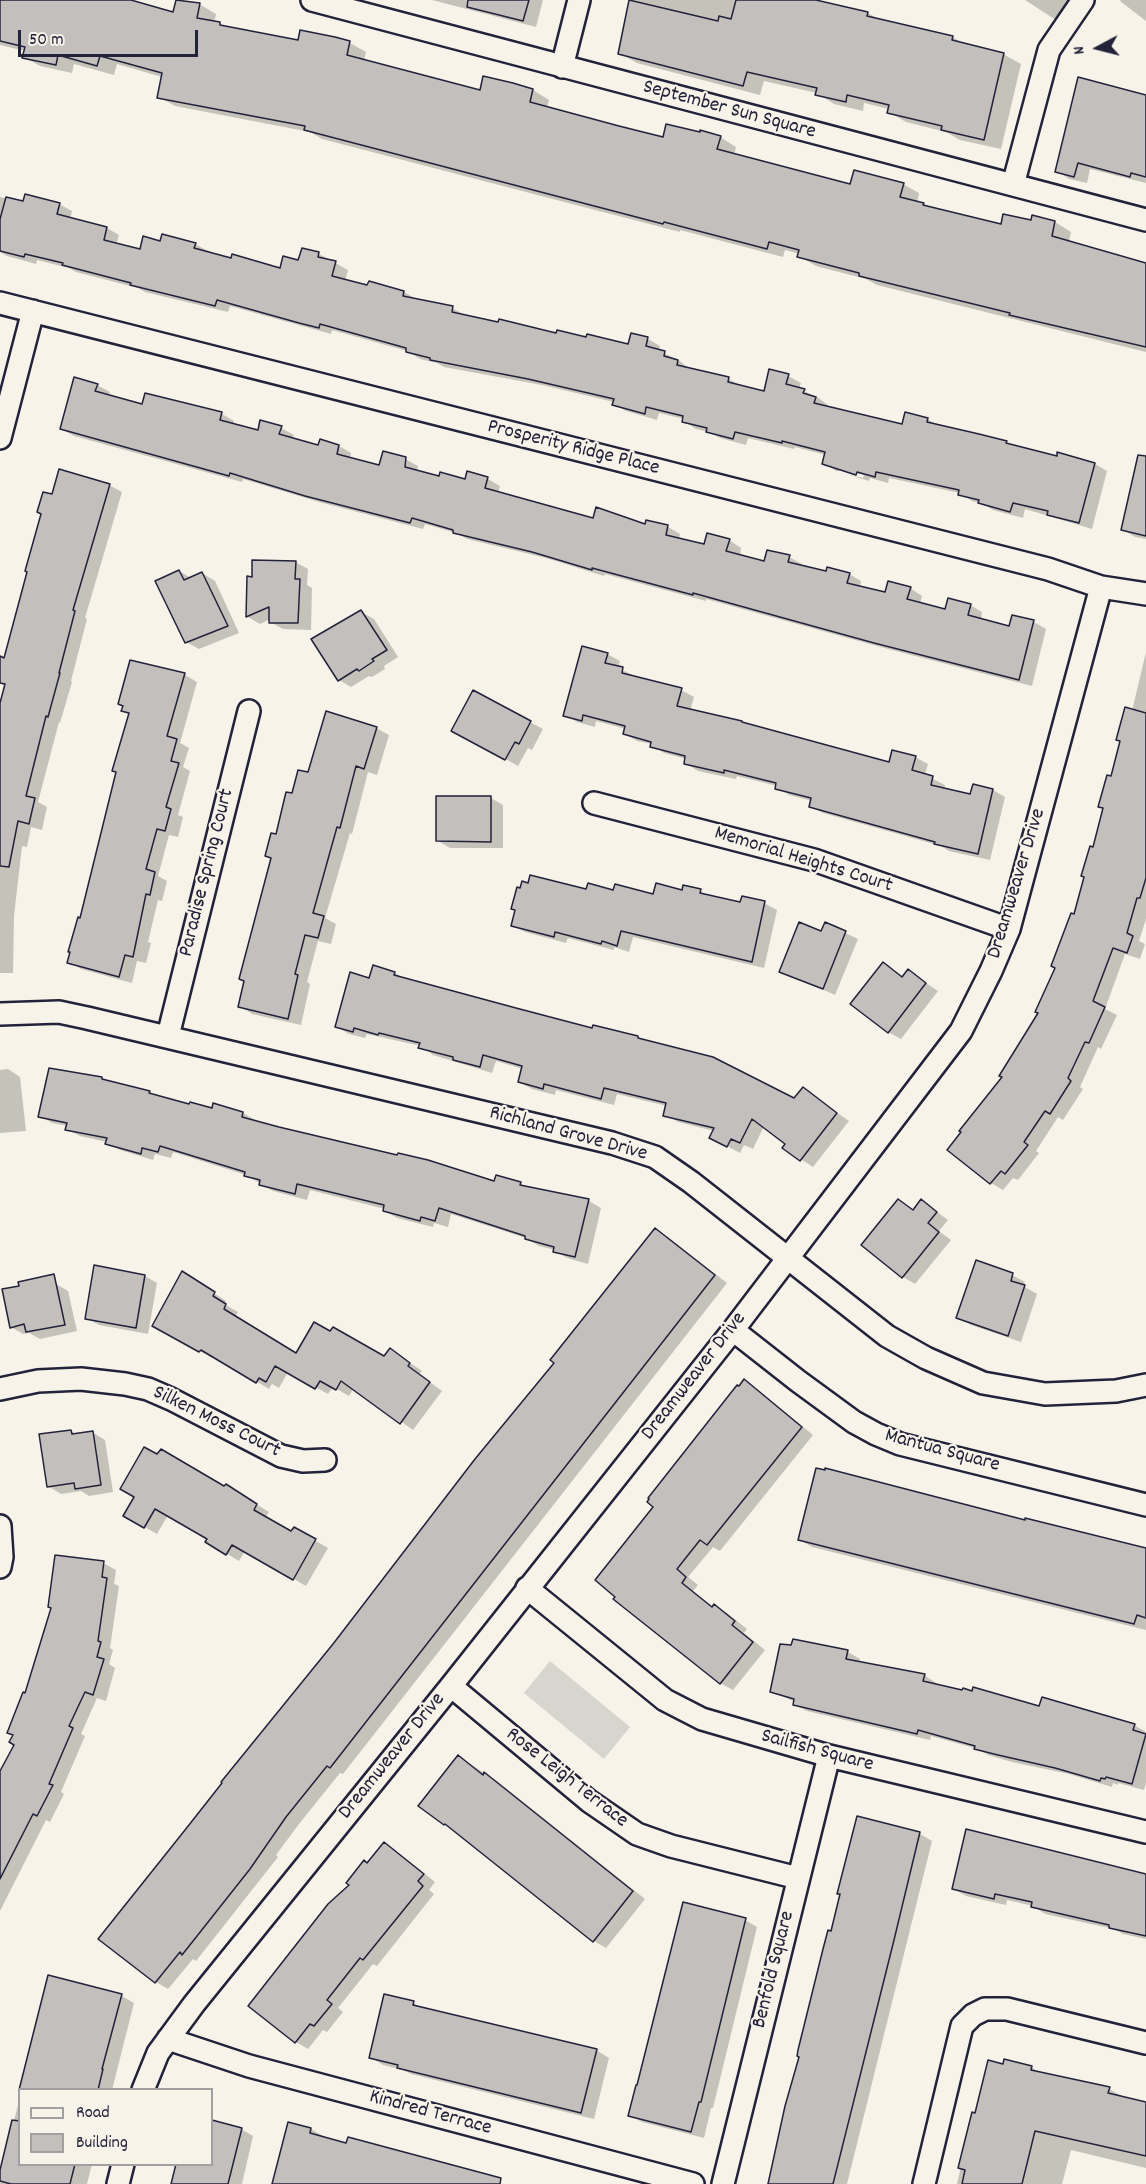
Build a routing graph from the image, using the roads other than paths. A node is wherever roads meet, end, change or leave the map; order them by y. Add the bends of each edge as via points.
1 (312, 0) edge
2 (579, 0) edge
3 (1083, 0) edge
4 (562, 67) junction
5 (1012, 185) junction
6 (1146, 220) edge
7 (0, 303) edge
8 (33, 311) junction
9 (0, 438) edge
10 (1101, 587) junction
11 (1146, 594) edge
12 (249, 711) dead end
13 (594, 803) dead end
14 (1009, 929) junction
15 (0, 1014) edge
16 (168, 1036) junction
17 (787, 1258) junction
18 (733, 1330) junction
19 (1146, 1386) edge
20 (0, 1389) edge
21 (325, 1460) dead end
22 (1146, 1505) edge
23 (0, 1526) edge
24 (0, 1567) edge
25 (527, 1588) junction
26 (450, 1686) junction
27 (829, 1756) junction
28 (1146, 1832) edge
29 (798, 1878) junction
30 (168, 2039) junction
31 (1146, 2043) edge
32 (144, 2088) edge
33 (122, 2166) edge
34 (640, 2177) edge
35 (118, 2184) edge
36 (693, 2184) edge
37 (723, 2184) edge
38 (924, 2184) edge

1 - 4 street, September Sun Square
2 - 4 street
3 - 5 street via 1049,50
4 - 5 street, September Sun Square
5 - 6 street, September Sun Square
7 - 8 street, Prosperity Ridge Place
8 - 9 street
8 - 10 street, Prosperity Ridge Place via 1048,569
10 - 11 street, Prosperity Ridge Place
10 - 14 street, Dreamweaver Drive
12 - 16 street, Paradise Spring Court
13 - 14 street, Memorial Heights Court via 814,860
14 - 17 street, Dreamweaver Drive via 961,1031
15 - 16 street, Richland Grove Drive via 59,1012
16 - 17 street, Richland Grove Drive via 612,1143 655,1157
17 - 18 street, Dreamweaver Drive
17 - 19 street, Richland Grove Drive via 887,1336 982,1383 1046,1394
18 - 22 street, Mantua Square via 807,1388 876,1434 900,1444
18 - 25 street, Dreamweaver Drive
20 - 21 street, Silken Moss Court via 38,1381 81,1379 148,1389 281,1456
23 - 24 street
25 - 26 street, Dreamweaver Drive
25 - 27 street, Sailfish Square via 665,1700 702,1719
26 - 29 street, Rose Leigh Terrace via 589,1801 637,1834
26 - 30 street, Dreamweaver Drive
27 - 28 street, Sailfish Square
27 - 29 street, Benfold Square
29 - 37 street, Benfold Square
30 - 32 street, Dreamweaver Drive
30 - 34 street, Kindred Terrace via 249,2066
31 - 38 street via 1007,2009 985,2009 973,2015 962,2026
33 - 35 street
34 - 36 street, Kindred Terrace

